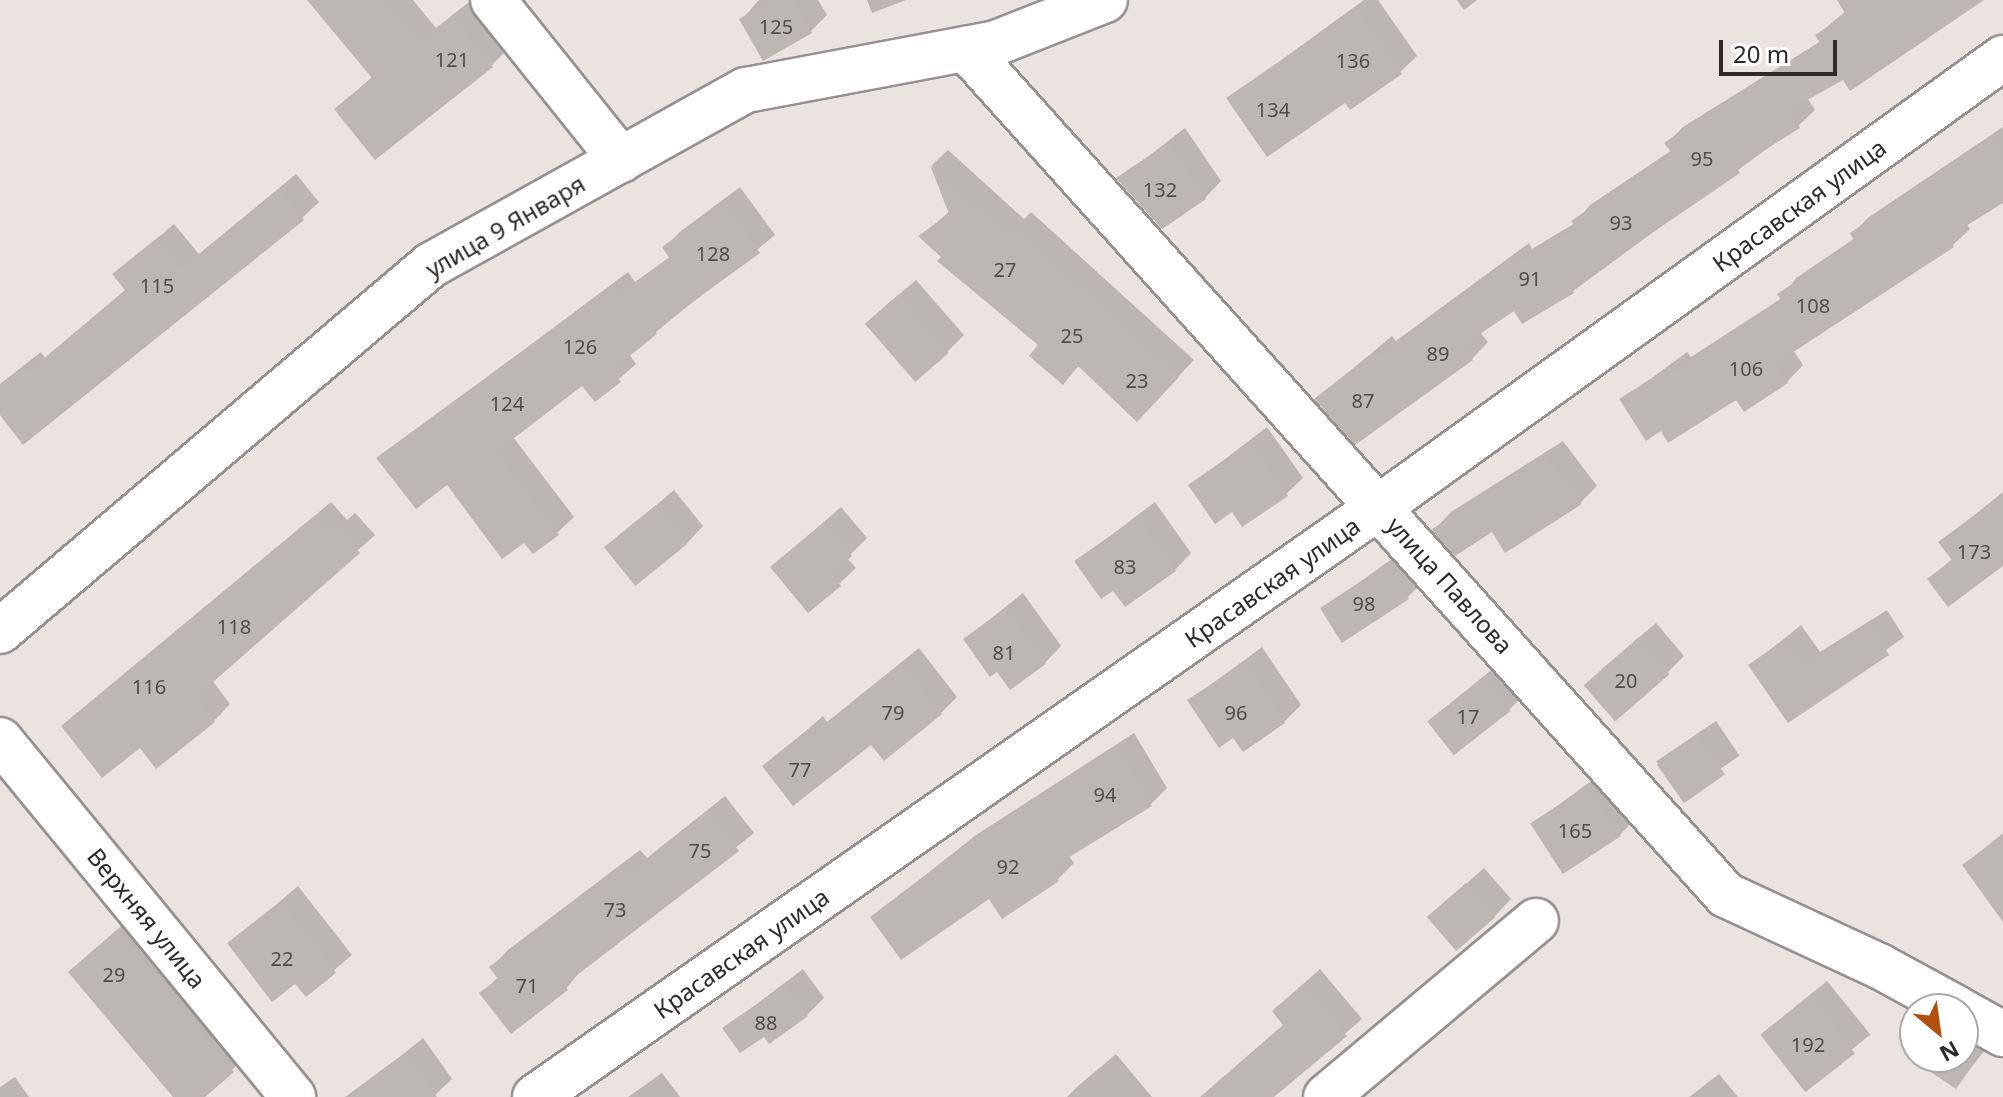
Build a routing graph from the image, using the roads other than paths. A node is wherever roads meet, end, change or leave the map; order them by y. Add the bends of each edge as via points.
1 (493, 0) edge
2 (1105, 0) edge
3 (966, 49) junction
4 (2003, 58) edge
5 (621, 160) junction
6 (1379, 507) junction
7 (0, 631) edge
8 (0, 740) edge
9 (1536, 921) dead end
10 (1929, 993) edge
11 (1979, 1020) edge
12 (2003, 1034) edge
13 (293, 1097) edge
14 (535, 1097) edge
15 (1326, 1097) edge

1 - 5 street
2 - 3 street, улица 9 Января via 996,43
3 - 5 street, улица 9 Января via 746,90
3 - 6 street, улица Павлова
4 - 6 street, Красавская улица
5 - 7 street, улица 9 Января via 431,265
6 - 10 street, улица Павлова via 1726,895
6 - 14 street, Красавская улица
8 - 13 street, Верхняя улица
9 - 15 street
11 - 12 street, улица Павлова

